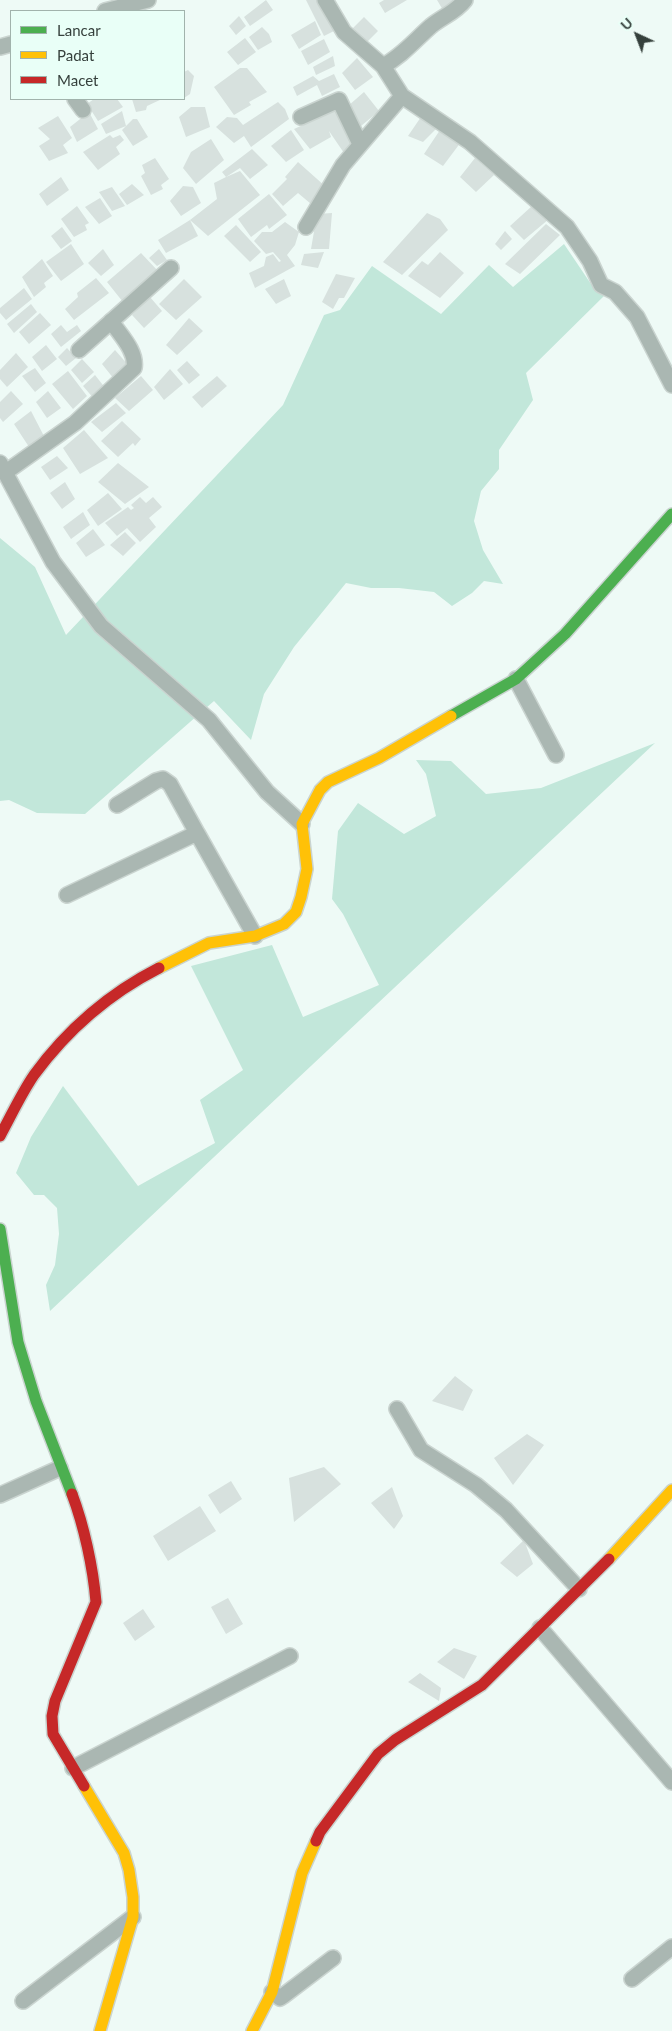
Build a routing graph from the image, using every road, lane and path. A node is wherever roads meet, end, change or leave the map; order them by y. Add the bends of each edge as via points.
1 (148, 0) edge
2 (326, 0) edge
3 (465, 0) edge
4 (109, 10) edge
5 (383, 66) junction
6 (402, 96) junction
7 (301, 117) dead end
8 (360, 144) junction
9 (306, 226) dead end
10 (171, 268) dead end
11 (111, 321) junction
12 (79, 350) dead end
13 (672, 385) edge
14 (3, 468) edge
15 (672, 514) edge
16 (516, 679) junction
17 (556, 755) dead end
18 (116, 805) dead end
19 (302, 824) junction
20 (198, 833) junction
21 (67, 895) dead end
22 (256, 936) junction
23 (0, 1136) edge
24 (0, 1229) edge
25 (397, 1409) dead end
26 (60, 1468) junction
27 (672, 1490) edge
28 (0, 1495) edge
29 (579, 1589) junction
30 (540, 1628) junction
31 (290, 1656) dead end
32 (73, 1768) junction
33 (672, 1782) edge
34 (133, 1917) junction
35 (672, 1947) edge
36 (333, 1958) dead end
37 (632, 1979) dead end
38 (272, 1992) junction
39 (24, 2001) dead end
40 (100, 2031) edge
41 (252, 2031) edge

1 - 4 street
2 - 5 street via 344,32
3 - 5 street via 396,59
5 - 6 street
6 - 8 street
6 - 13 street via 470,142 567,227 590,261 601,285 614,292 637,317
7 - 8 street via 338,100
8 - 9 street via 343,165
10 - 11 street
11 - 12 street
11 - 14 street via 131,350 134,368 75,424
14 - 19 street via 53,562 101,626 209,720 267,792
15 - 16 street via 565,634
16 - 17 street
16 - 19 street via 380,758 328,782 320,790
18 - 20 street via 163,779 170,784
19 - 22 street via 306,869 296,912 284,924
20 - 21 street
20 - 22 street
22 - 23 street via 209,943 130,983 73,1029 34,1076
24 - 26 street via 18,1342
25 - 29 street via 421,1450 476,1485 506,1510
26 - 28 street
26 - 32 street via 79,1513 96,1598 52,1716 53,1734
27 - 29 street
29 - 30 street
30 - 33 street
30 - 38 street via 482,1685 378,1754 320,1832 302,1873
31 - 32 street
32 - 34 street via 124,1853 133,1896
34 - 39 street
34 - 40 street
35 - 37 street
36 - 38 street via 280,1998
38 - 41 street

